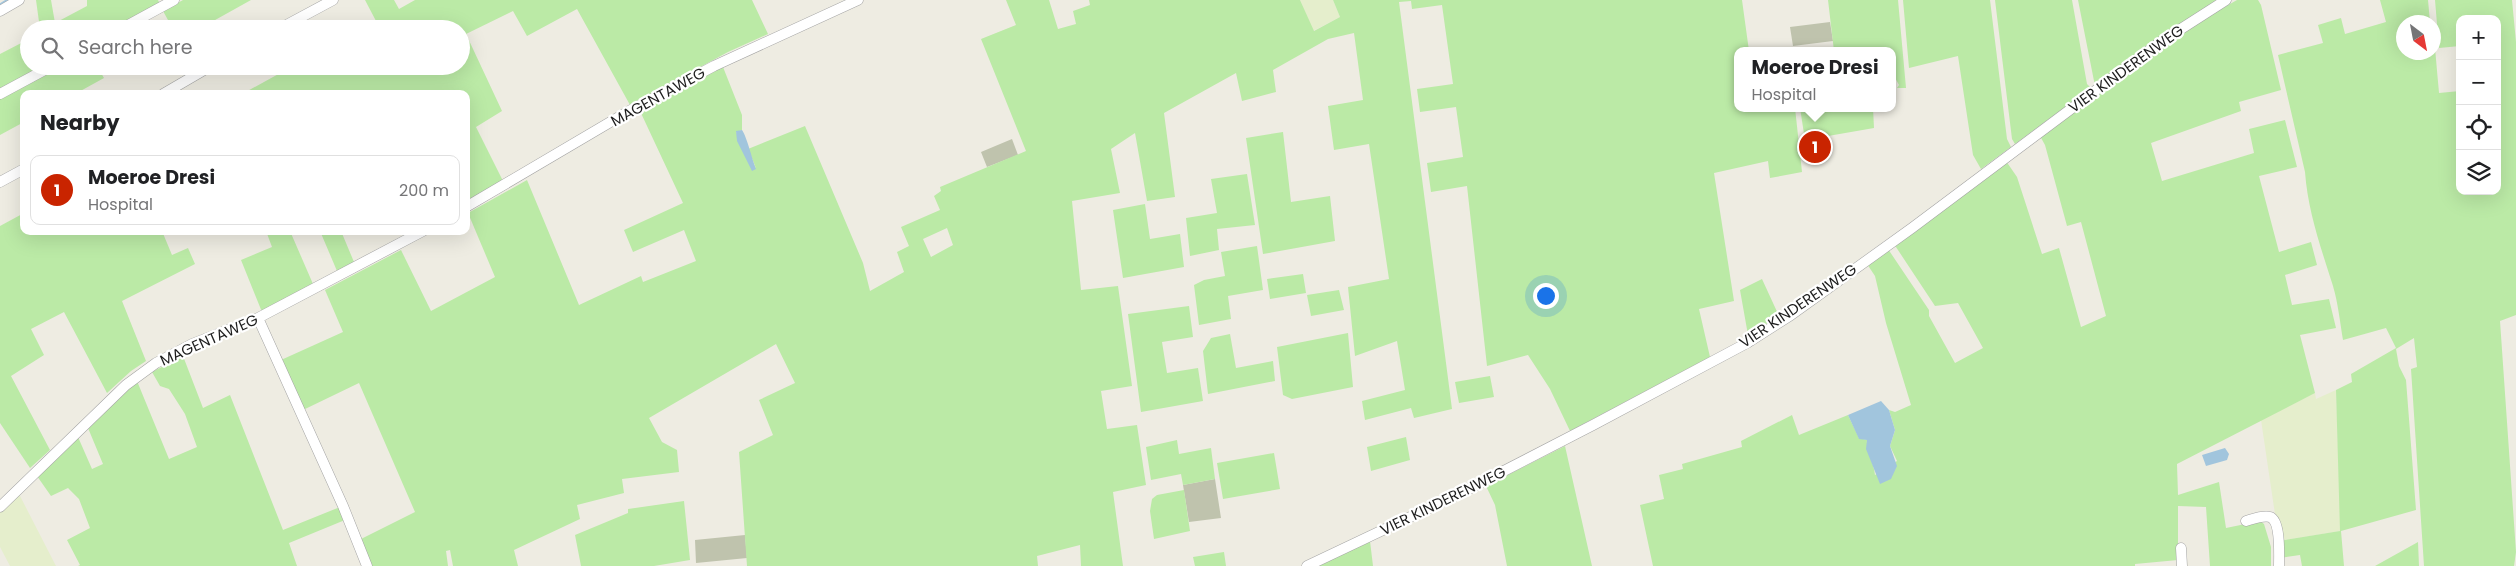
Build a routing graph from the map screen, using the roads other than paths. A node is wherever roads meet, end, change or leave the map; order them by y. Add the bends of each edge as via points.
1 (19, 0) edge
2 (174, 0) edge
3 (333, 0) edge
4 (858, 0) edge
5 (2226, 0) edge
6 (0, 11) edge
7 (137, 20) edge
8 (296, 20) edge
9 (35, 75) edge
10 (195, 75) edge
11 (169, 90) edge
12 (0, 94) edge
13 (20, 171) edge
14 (0, 182) edge
15 (470, 206) edge
16 (414, 235) edge
17 (258, 318) junction
18 (0, 507) edge
19 (2246, 521) dead end
20 (2181, 548) dead end
21 (367, 566) edge
22 (1307, 566) edge
23 (2182, 566) edge
24 (2279, 566) edge

1 - 6 street
2 - 7 street
3 - 8 street
4 - 15 street, MAGENTAWEG via 714,66
5 - 22 street, VIER KINDERENWEG via 2152,48 1912,228 1747,343 1461,493
9 - 12 street
10 - 11 street
13 - 14 street
16 - 17 street, MAGENTAWEG
17 - 18 street, MAGENTAWEG via 192,344 136,376
17 - 21 street
19 - 24 street via 2270,517 2274,521 2278,531
20 - 23 street

